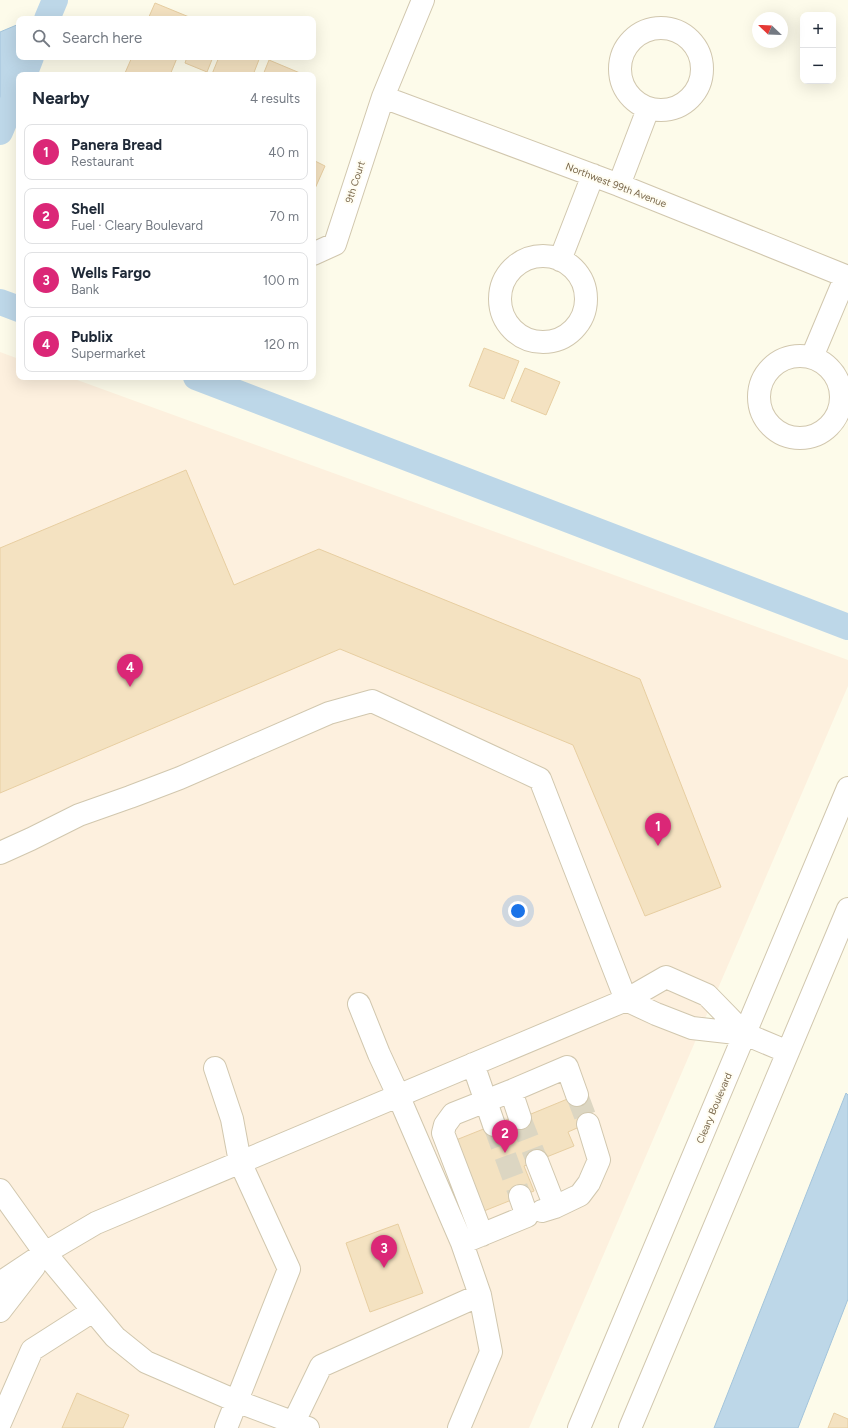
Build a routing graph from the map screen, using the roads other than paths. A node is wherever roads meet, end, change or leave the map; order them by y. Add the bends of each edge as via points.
1 (424, 0) edge
2 (383, 97) junction
3 (648, 109) dead end
4 (594, 175) junction
5 (619, 185) junction
6 (316, 253) edge
7 (560, 260) dead end
8 (847, 276) edge
9 (812, 357) dead end
10 (848, 788) edge
11 (0, 853) edge
12 (848, 909) edge
13 (626, 1000) junction
14 (359, 1004) dead end
15 (745, 1034) junction
16 (788, 1052) junction
17 (473, 1064) junction
18 (215, 1068) dead end
19 (511, 1091) junction
20 (398, 1095) junction
21 (577, 1095) tunnel mouth
22 (486, 1102) junction
23 (520, 1118) tunnel mouth
24 (588, 1124) tunnel mouth
25 (494, 1125) tunnel mouth
26 (537, 1161) tunnel mouth
27 (240, 1162) junction
28 (0, 1190) edge
29 (555, 1207) junction
30 (482, 1236) junction
31 (462, 1243) junction
32 (45, 1253) junction
33 (0, 1283) edge
34 (480, 1295) junction
35 (93, 1311) junction
36 (0, 1312) edge
37 (236, 1401) junction
38 (0, 1423) edge
39 (298, 1426) edge
40 (226, 1428) edge
41 (459, 1428) edge
42 (579, 1428) edge
43 (630, 1428) edge

1 - 2 street, 9th Court
2 - 4 street, Northwest 99th Avenue
2 - 6 street, 9th Court via 335,244
3 - 5 street
4 - 5 street, Northwest 99th Avenue
4 - 7 street
5 - 8 street, Northwest 99th Avenue
8 - 9 street
10 - 15 street, Cleary Boulevard
11 - 13 street via 79,815 180,778 329,713 372,701 540,778
12 - 16 street
13 - 15 street via 692,1028
13 - 15 street via 666,977 707,994
13 - 17 street
14 - 20 street via 378,1054
15 - 16 street
15 - 42 street, Cleary Boulevard
16 - 43 street
17 - 20 street
17 - 22 street
18 - 27 street via 232,1119
19 - 21 street via 567,1067
19 - 22 street
19 - 23 street
20 - 27 street
20 - 31 street
22 - 25 street
22 - 30 street via 453,1114 443,1133
24 - 29 street via 599,1160 590,1183 580,1195
26 - 29 street
27 - 32 street via 96,1223
27 - 37 street via 288,1269
28 - 32 street
29 - 30 street via 524,1206
30 - 31 street
31 - 34 street
32 - 33 street
32 - 35 street
32 - 36 street
34 - 39 street via 321,1366
34 - 41 street via 491,1352
35 - 37 street via 115,1337 146,1362
35 - 38 street via 32,1350
37 - 39 street
37 - 40 street

